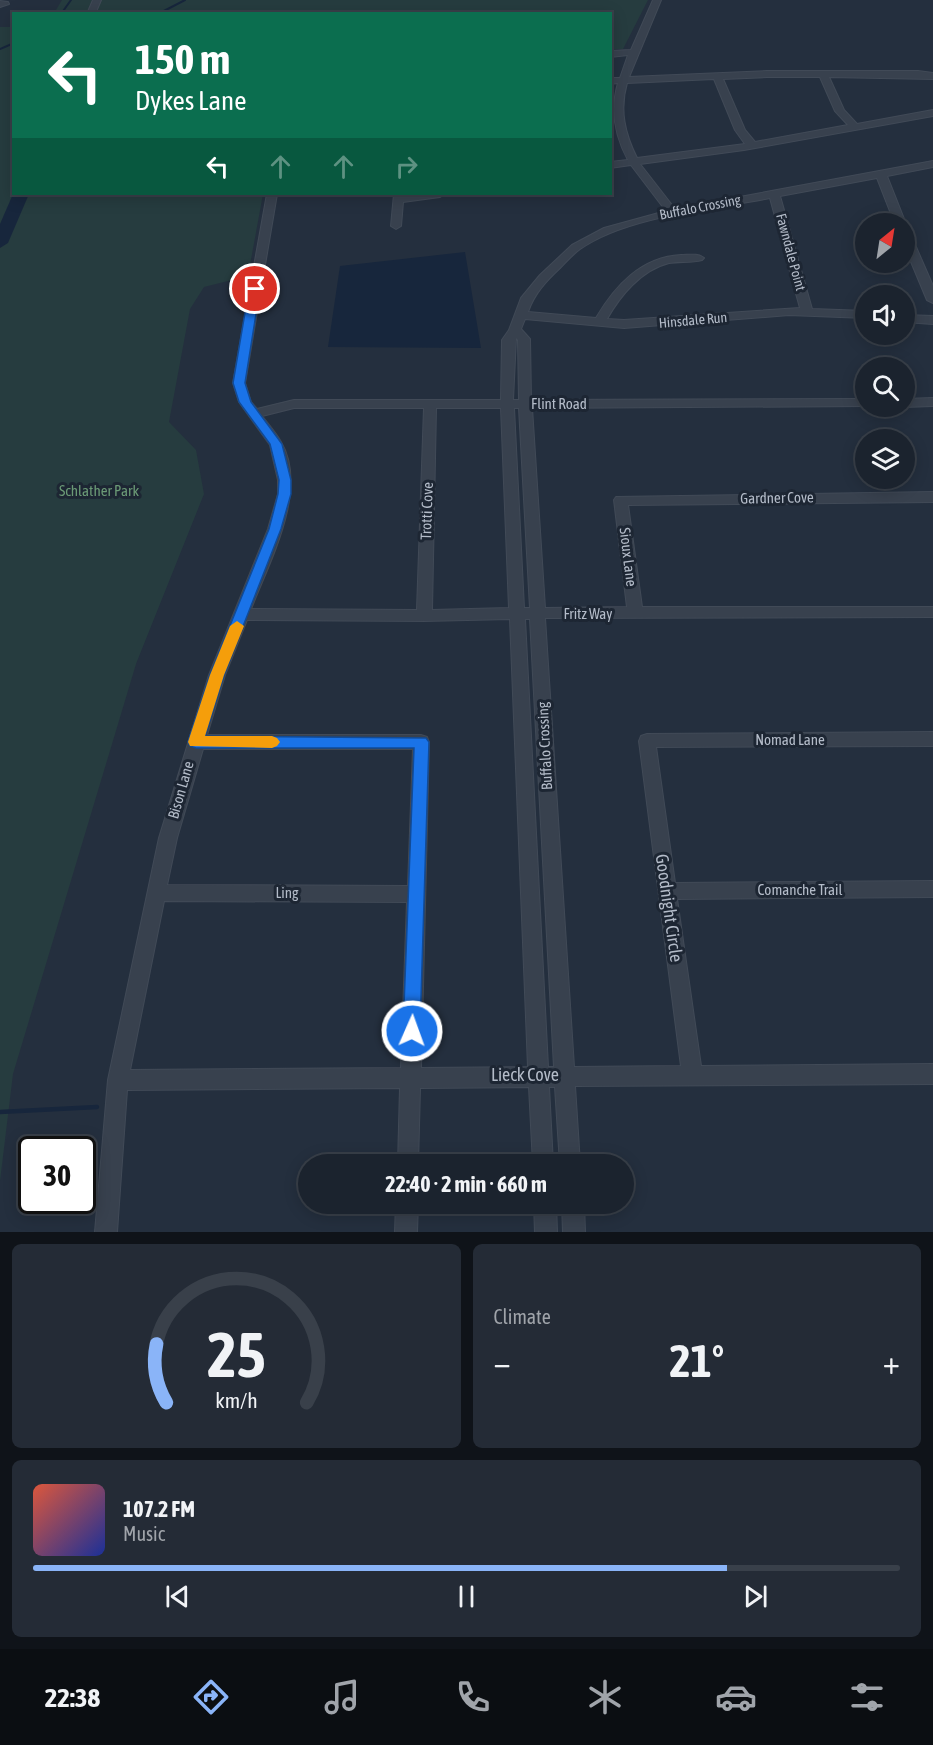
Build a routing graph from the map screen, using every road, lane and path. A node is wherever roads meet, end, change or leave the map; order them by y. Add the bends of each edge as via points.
1 (657, 0) edge
2 (634, 52) junction
3 (612, 54) edge
4 (824, 74) junction
5 (933, 76) edge
6 (717, 77) junction
7 (612, 81) edge
8 (624, 81) junction
9 (933, 113) edge
10 (855, 127) junction
11 (752, 145) junction
12 (632, 161) junction
13 (933, 164) edge
14 (612, 165) edge
15 (881, 174) junction
16 (774, 193) junction
17 (272, 195) edge
18 (426, 195) edge
19 (398, 197) edge
20 (672, 212) junction
21 (897, 213) edge
22 (396, 226) dead end
23 (915, 257) edge
24 (698, 258) dead end
25 (933, 300) edge
26 (807, 312) junction
27 (855, 314) edge
28 (915, 319) edge
29 (933, 321) edge
30 (518, 322) junction
31 (599, 322) junction
32 (933, 402) edge
33 (855, 403) edge
34 (915, 403) edge
35 (507, 404) junction
36 (525, 404) junction
37 (430, 405) junction
38 (255, 414) junction
39 (933, 497) edge
40 (621, 500) joint
41 (933, 612) edge
42 (538, 613) junction
43 (242, 614) junction
44 (517, 614) junction
45 (635, 614) junction
46 (424, 616) junction
47 (933, 739) edge
48 (647, 741) joint
49 (196, 742) junction
50 (933, 889) edge
51 (667, 891) junction
52 (158, 892) junction
53 (416, 894) junction
54 (933, 1074) edge
55 (538, 1075) junction
56 (565, 1075) junction
57 (692, 1075) junction
58 (410, 1076) junction
59 (118, 1080) junction
60 (408, 1154) edge
61 (542, 1154) edge
62 (569, 1154) edge
63 (407, 1214) edge
64 (545, 1214) edge
65 (573, 1214) edge
66 (106, 1232) edge
67 (406, 1232) edge
68 (546, 1232) edge
69 (574, 1232) edge

1 - 2 street
2 - 3 street
2 - 8 street
4 - 5 street
4 - 6 street
4 - 10 street via 840,111
6 - 8 street
6 - 11 street via 726,90 736,127
7 - 8 street
8 - 12 street via 618,111 620,136
9 - 10 street
10 - 11 street
11 - 12 street
12 - 14 street
12 - 20 street
13 - 15 street, Buffalo Crossing
15 - 16 street, Buffalo Crossing
15 - 21 street
16 - 20 street, Buffalo Crossing
16 - 26 street, Fawndale Point
17 - 38 street, Bison Lane via 239,373 241,393
18 - 19 street
19 - 22 street
20 - 30 street, Buffalo Crossing via 608,230 576,247 544,277 528,298
23 - 25 street
24 - 31 street via 664,261 641,272 622,289
26 - 27 street, Hinsdale Run
26 - 31 street, Hinsdale Run via 660,323
28 - 29 street
30 - 31 street, Hinsdale Run
30 - 35 street, Buffalo Crossing via 508,340
30 - 36 street, Buffalo Crossing via 524,339
32 - 34 street
33 - 36 street, Flint Road
35 - 36 street, Flint Road
35 - 37 street, Flint Road
35 - 44 street, Buffalo Crossing
36 - 42 street, Buffalo Crossing
37 - 38 street, Flint Road via 294,404
37 - 46 street, Trotti Cove
38 - 43 street, Bison Lane via 276,444 285,494
39 - 40 street, Gardner Cove
40 - 45 street, Sioux Lane
41 - 45 street, Fritz Way
42 - 44 street, Fritz Way
42 - 45 street, Fritz Way
42 - 56 street, Buffalo Crossing
43 - 46 street, Fritz Way
43 - 49 street, Bison Lane
44 - 46 street, Fritz Way
44 - 55 street, Buffalo Crossing
47 - 48 street, Nomad Lane
48 - 51 street, Goodnight Circle
49 - 52 street, Bison Lane via 168,838
49 - 53 street via 421,742
50 - 51 street, Comanche Trail
51 - 57 street, Goodnight Circle
52 - 53 street, Ling
52 - 59 street, Bison Lane
53 - 58 street
54 - 57 street, Lieck Cove
55 - 56 street, Lieck Cove
55 - 58 street, Lieck Cove
55 - 61 street, Buffalo Crossing
56 - 57 street, Lieck Cove
56 - 62 street, Buffalo Crossing
58 - 59 street, Lieck Cove
58 - 60 street
59 - 66 street, Bison Lane
63 - 67 street
64 - 68 street
65 - 69 street

